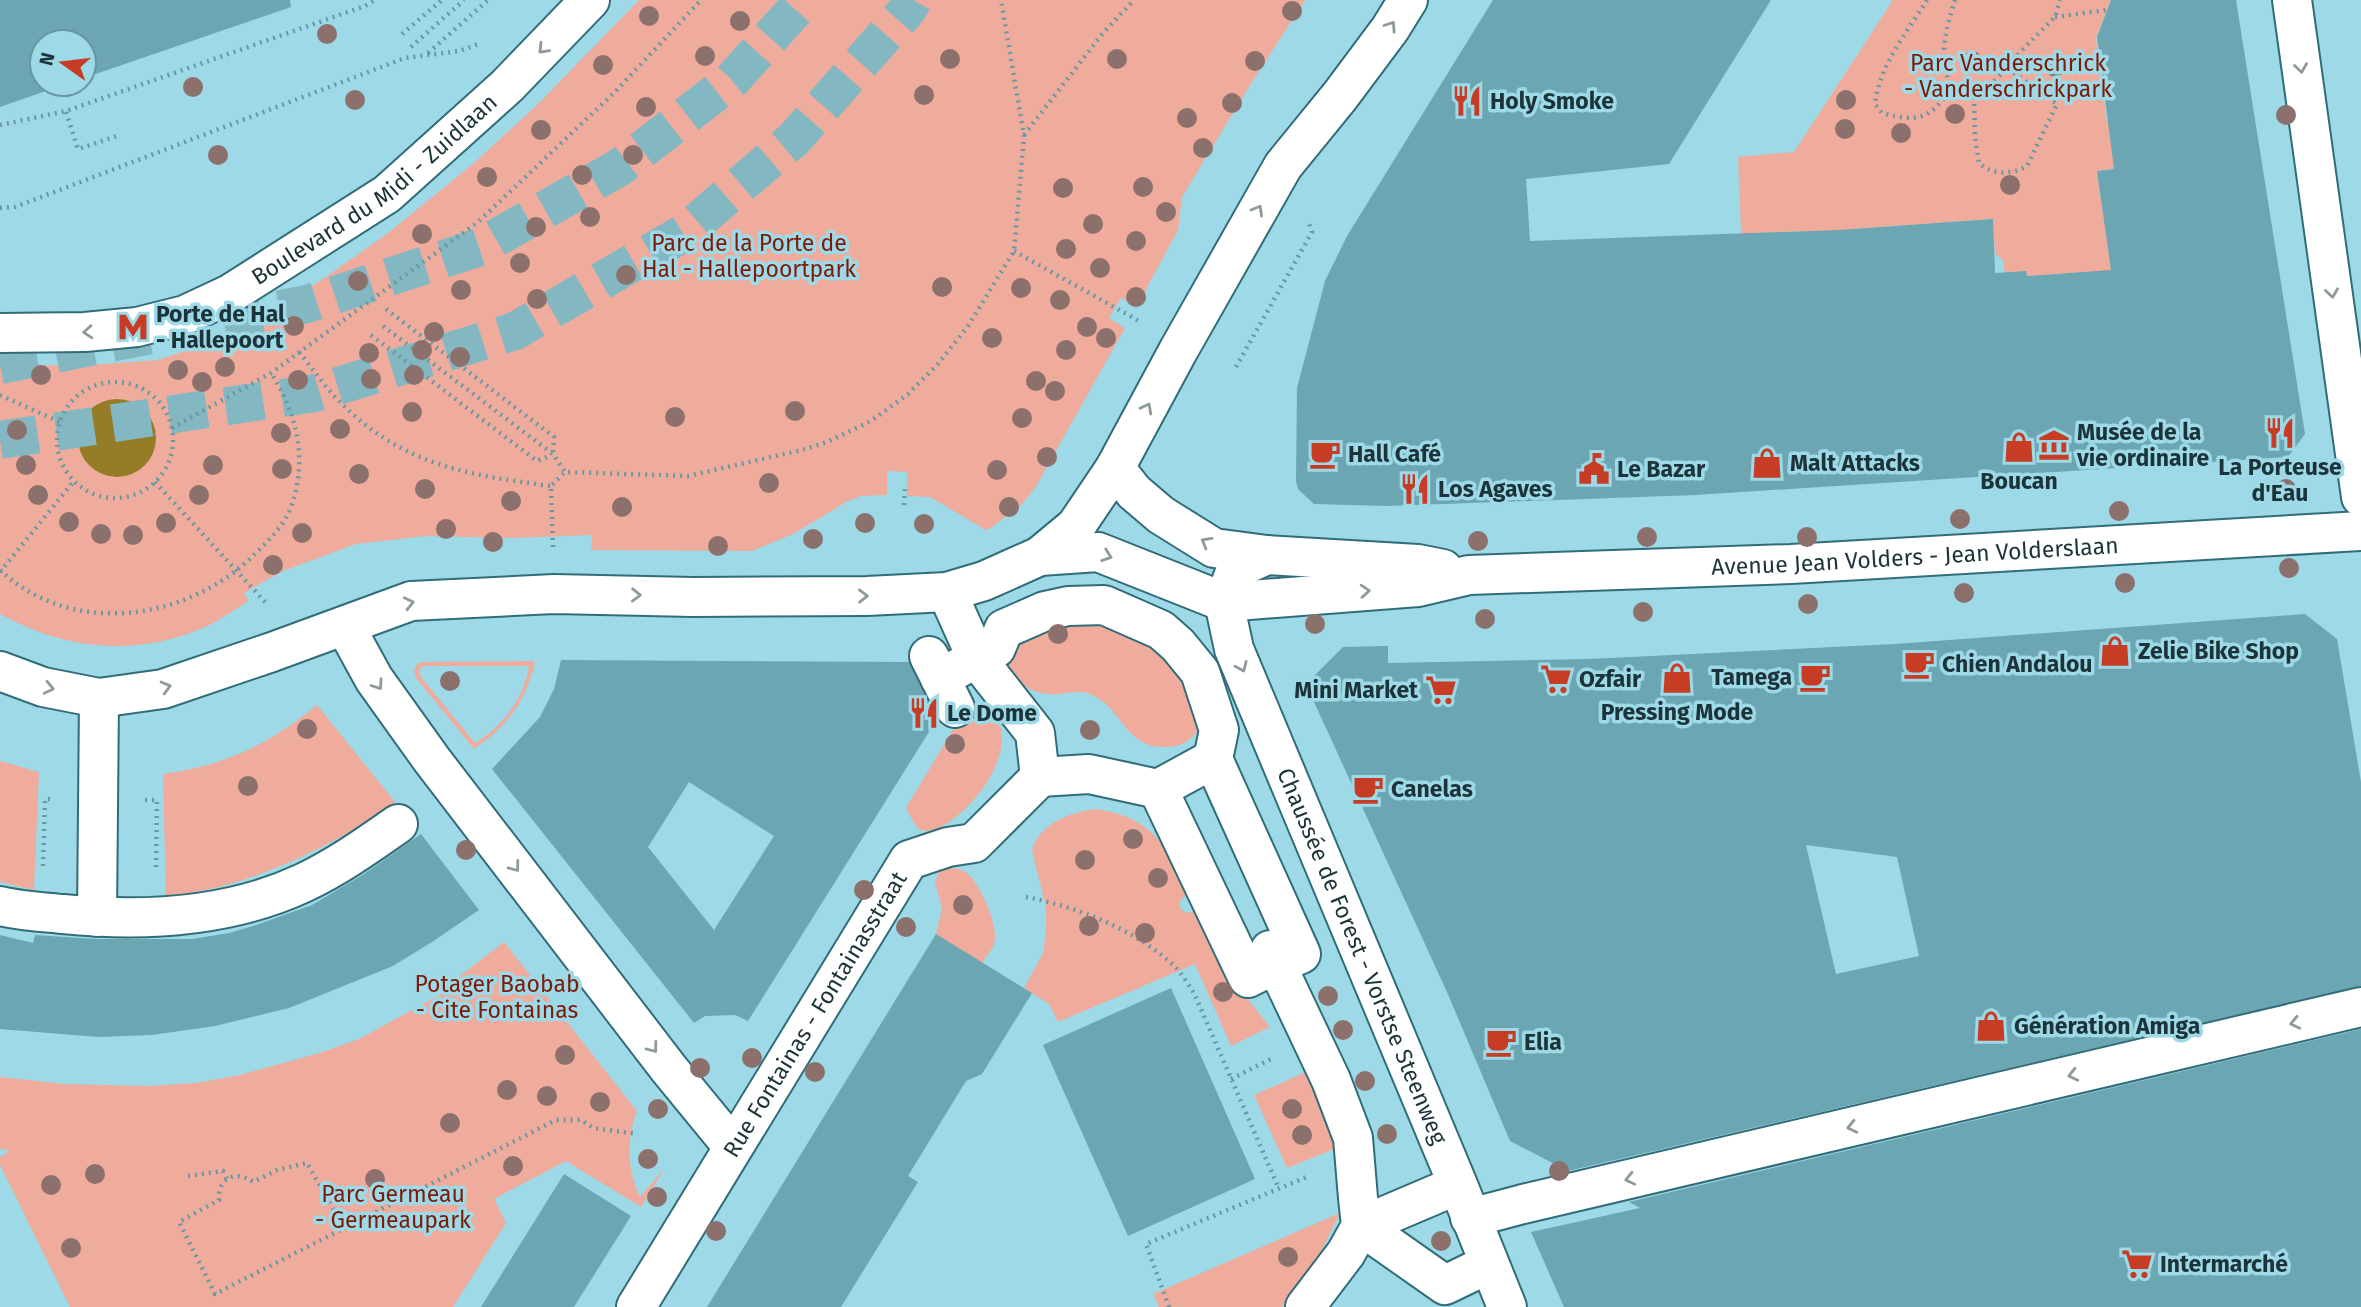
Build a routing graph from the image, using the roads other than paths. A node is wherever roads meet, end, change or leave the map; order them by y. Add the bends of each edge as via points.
1 (590, 0) edge
2 (1408, 0) edge
3 (2292, 0) edge
4 (0, 333) edge
5 (1115, 468) junction
6 (2361, 497) edge
7 (2361, 531) edge
8 (1282, 555) junction
9 (1040, 556) junction
10 (1469, 575) junction
11 (947, 592) junction
12 (1224, 602) junction
13 (345, 626) junction
14 (990, 630) junction
15 (0, 671) edge
16 (941, 681) dead end
17 (99, 698) junction
18 (1225, 736) junction
19 (1040, 777) junction
20 (1158, 789) junction
21 (398, 824) dead end
22 (0, 906) edge
23 (97, 917) junction
24 (1273, 957) junction
25 (2361, 1007) edge
26 (733, 1147) junction
27 (1441, 1192) dead end
28 (1470, 1218) junction
29 (1361, 1226) junction
30 (1457, 1288) edge
31 (636, 1307) edge
32 (1305, 1307) edge
33 (1507, 1307) edge

1 -> 4 street, Boulevard du Midi - Zuidlaan via 507,86 387,194 230,294 185,315 137,327
5 -> 2 street via 1283,166
3 -> 6 street
8 -> 5 street, Avenue Jean Volders - Jean Volderslaan via 1214,548 1161,515
5 - 9 street via 1076,526
7 - 10 street, Avenue Jean Volders - Jean Volderslaan via 1791,564
8 - 10 street, Avenue Jean Volders - Jean Volderslaan via 1418,564
8 - 12 street, Avenue Jean Volders - Jean Volderslaan via 1236,569
9 - 11 street
9 -> 12 street, Avenue Jean Volders - Jean Volderslaan via 1098,552
12 -> 10 street, Avenue Jean Volders - Jean Volderslaan via 1418,587
13 -> 11 street via 411,601 554,594 693,597
11 - 14 street
12 -> 28 street, Chaussée de Forest - Vorstse Steenweg via 1234,649
17 -> 13 street via 163,689
13 -> 26 street via 374,679 432,760
14 - 16 street
14 - 18 street via 1108,596 1178,645 1200,672
14 - 19 street via 1035,733
15 -> 17 street via 43,687
17 - 23 street
18 - 20 street
18 - 24 street via 1301,954
19 - 20 street via 1089,774
19 - 26 street, Rue Fontainas - Fontainasstraat via 974,843 909,860
20 - 24 street via 1248,978
21 - 23 street via 303,883 239,905 178,917
22 - 23 street
24 - 29 street via 1299,1044 1331,1080 1353,1138 1350,1159
25 -> 28 street
26 - 31 street, Rue Fontainas - Fontainasstraat
27 - 29 street
28 - 33 street, Chaussée de Forest - Vorstse Steenweg
29 - 30 street
29 - 32 street

